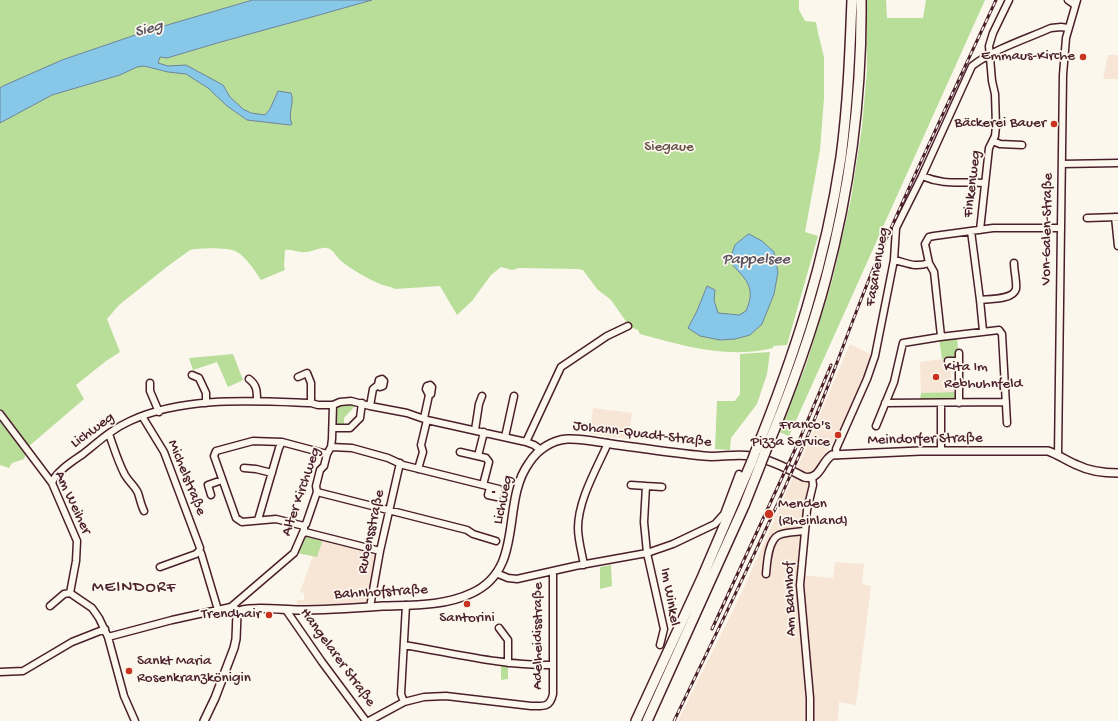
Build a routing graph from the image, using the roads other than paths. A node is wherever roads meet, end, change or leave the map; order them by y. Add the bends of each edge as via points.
1 (851, 0) edge
2 (861, 0) edge
3 (1009, 0) edge
4 (1068, 0) edge
5 (1076, 2) edge
6 (1068, 28) junction
7 (990, 55) junction
8 (993, 141) junction
9 (1022, 145) dead end
10 (1118, 163) edge
11 (1062, 164) junction
12 (922, 176) junction
13 (985, 183) junction
14 (1117, 217) edge
15 (1087, 218) dead end
16 (1061, 228) junction
17 (980, 230) junction
18 (971, 231) junction
19 (1118, 246) edge
20 (894, 260) junction
21 (929, 263) junction
22 (1014, 263) dead end
23 (980, 300) junction
24 (628, 326) dead end
25 (983, 332) junction
26 (941, 336) junction
27 (959, 353) dead end
28 (959, 360) junction
29 (948, 361) dead end
30 (192, 375) dead end
31 (298, 377) dead end
32 (249, 379) dead end
33 (150, 383) dead end
34 (378, 385) dead end
35 (429, 395) dead end
36 (482, 396) dead end
37 (514, 396) dead end
38 (257, 401) junction
39 (311, 402) junction
40 (1006, 402) junction
41 (206, 403) junction
42 (885, 403) junction
43 (941, 403) junction
44 (959, 403) junction
45 (362, 404) junction
46 (333, 405) junction
47 (370, 406) junction
48 (158, 412) junction
49 (0, 414) edge
50 (142, 416) junction
51 (425, 419) junction
52 (1007, 422) dead end
53 (876, 426) dead end
54 (332, 428) junction
55 (475, 430) junction
56 (484, 432) junction
57 (108, 434) junction
58 (505, 437) junction
59 (282, 442) junction
60 (526, 442) junction
61 (608, 443) junction
62 (331, 447) junction
63 (541, 450) junction
64 (941, 450) junction
65 (460, 452) dead end
66 (327, 454) junction
67 (837, 455) junction
68 (1058, 455) junction
69 (478, 456) junction
70 (758, 458) junction
71 (400, 463) junction
72 (244, 468) dead end
73 (418, 469) junction
74 (272, 473) junction
75 (1118, 473) edge
76 (739, 474) dead end
77 (812, 477) junction
78 (222, 480) junction
79 (52, 483) junction
80 (482, 485) junction
81 (631, 485) dead end
82 (646, 486) junction
83 (490, 487) dead end
84 (662, 487) dead end
85 (317, 492) junction
86 (211, 495) dead end
87 (389, 510) junction
88 (144, 511) dead end
89 (258, 520) junction
90 (304, 526) junction
91 (804, 531) junction
92 (303, 534) junction
93 (496, 541) dead end
94 (199, 551) junction
95 (380, 551) junction
96 (647, 553) junction
97 (584, 565) junction
98 (160, 567) dead end
99 (552, 571) junction
100 (496, 573) junction
101 (766, 574) dead end
102 (70, 593) junction
103 (406, 605) junction
104 (50, 606) dead end
105 (231, 607) junction
106 (370, 607) junction
107 (218, 610) junction
108 (286, 610) junction
109 (240, 611) junction
110 (104, 628) junction
111 (499, 628) dead end
112 (108, 637) junction
113 (404, 645) junction
114 (660, 645) dead end
115 (508, 663) junction
116 (552, 665) junction
117 (0, 672) edge
118 (404, 702) junction
119 (135, 721) edge
120 (204, 721) edge
121 (366, 721) edge
122 (369, 721) edge
123 (636, 721) edge
124 (647, 721) edge
125 (810, 721) edge

1 - 70 highway via 850,74 836,190 815,281
2 - 70 highway via 858,88 850,157 836,236 826,279 800,363
3 - 7 street via 993,34 989,46
4 - 5 street, Von-Galen-Straße
5 - 6 street, Von-Galen-Straße
6 - 7 street, Fasanenweg via 1051,28
6 - 11 street, Von-Galen-Straße via 1063,75
7 - 8 street, Finkenweg via 996,110
7 - 12 street, Fasanenweg via 972,66
8 - 9 street, Finkenweg via 1000,144
8 - 13 street, Finkenweg via 989,148
10 - 11 street
11 - 16 street, Von-Galen-Straße
12 - 13 street via 938,182
12 - 20 street, Fasanenweg via 896,228
13 - 17 street, Finkenweg
14 - 15 street
14 - 19 street
16 - 17 street
16 - 68 street, Von-Galen-Straße
17 - 18 street
18 - 21 street via 929,237 925,244
18 - 23 street
20 - 21 street via 912,266
20 - 67 street, Fasanenweg via 875,356 836,449
21 - 26 street via 934,272
22 - 23 street via 1014,293 1010,297
23 - 25 street
24 - 60 street via 607,336 561,367
25 - 26 street
25 - 40 street via 999,330 1002,334
26 - 42 street via 903,343 894,382
27 - 28 street
28 - 29 street
28 - 44 street
30 - 41 street via 199,378 206,393
31 - 39 street via 307,373 311,383
32 - 38 street via 257,388
33 - 48 street via 150,391
34 - 47 street via 373,389
35 - 51 street
36 - 55 street
37 - 58 street
38 - 39 street, Lichweg
38 - 41 street, Lichweg
39 - 46 street, Lichweg via 318,405
40 - 44 street
40 - 52 street
41 - 48 street, Lichweg via 188,404
42 - 43 street
42 - 53 street
43 - 44 street
43 - 64 street
45 - 46 street, Lichweg via 345,400
45 - 47 street, Lichweg
45 - 54 street via 360,418 350,428
46 - 54 street, Alter Kirchweg
47 - 51 street, Lichweg
48 - 50 street, Lichweg
49 - 79 street, Am Weiher
50 - 57 street, Lichweg via 130,420
50 - 94 street, Michelstraße via 164,452
51 - 55 street, Lichweg
51 - 73 street via 421,445 423,452
54 - 62 street, Alter Kirchweg
55 - 56 street, Lichweg
56 - 58 street, Lichweg
56 - 69 street
57 - 79 street, Lichweg via 54,477
57 - 88 street via 127,479 138,493
58 - 60 street, Lichweg
59 - 66 street
59 - 74 street
59 - 78 street via 253,441 216,451 214,456
60 - 63 street, Lichweg
61 - 63 main road, Johann-Quadt-Straße via 568,438 556,441
61 - 77 main road, Johann-Quadt-Straße via 708,457 742,455 767,460 804,477
61 - 97 street via 587,489 579,515 578,529
62 - 66 street, Alter Kirchweg
62 - 71 street via 352,448
63 - 100 main road, Lichweg via 528,463 521,478 508,548 505,559
64 - 67 main road, Meindorfer Straße
64 - 68 main road, Meindorfer Straße via 1048,451
65 - 69 street
66 - 85 street, Alter Kirchweg via 324,466 320,470
67 - 77 main road via 827,459 817,475
68 - 75 main road, Meindorfer Straße via 1078,466
69 - 80 street via 486,458 489,462
70 - 123 highway
70 - 124 highway via 744,506
71 - 73 street
71 - 87 street, Rubensstraße
72 - 74 street
73 - 80 street
74 - 89 street
76 - 96 street via 724,514 715,524
77 - 91 street, Am Bahnhof via 813,485
78 - 86 street via 208,485
78 - 89 street via 236,518 239,521
79 - 102 street, Am Weiher via 78,541
80 - 83 street
81 - 82 street
82 - 84 street
82 - 96 street via 644,522
85 - 87 street
85 - 90 street, Alter Kirchweg
87 - 93 street via 467,530
87 - 95 street, Rubensstraße
89 - 90 street via 276,518
90 - 92 street, Alter Kirchweg
91 - 101 street via 776,537 768,553
91 - 125 street, Am Bahnhof via 800,585
92 - 95 street via 305,532
92 - 105 street, Alter Kirchweg via 294,553
94 - 98 street
94 - 107 street, Michelstraße
95 - 106 street, Rubensstraße
96 - 97 street
96 - 114 street, Im Winkel via 664,629
97 - 99 street
99 - 100 street via 517,579
99 - 116 street, Adelheidisstraße
100 - 103 main road, Bahnhofstraße via 480,589 463,597
102 - 104 street via 64,594
102 - 110 street via 92,608
103 - 106 main road, Bahnhofstraße
103 - 113 street
105 - 107 street
105 - 109 street, Bahnhofstraße
106 - 108 main road, Bahnhofstraße
107 - 112 street
108 - 109 main road, Bahnhofstraße
108 - 121 street, Hangelarer Straße
109 - 120 main road via 234,648
110 - 112 street
110 - 117 street via 72,642 23,671
111 - 115 street via 508,640
112 - 119 street via 124,696
113 - 115 street
113 - 118 street via 401,694
115 - 116 street
116 - 118 street, Adelheidisstraße via 553,694 548,704 542,706 437,696 413,698
118 - 122 street

